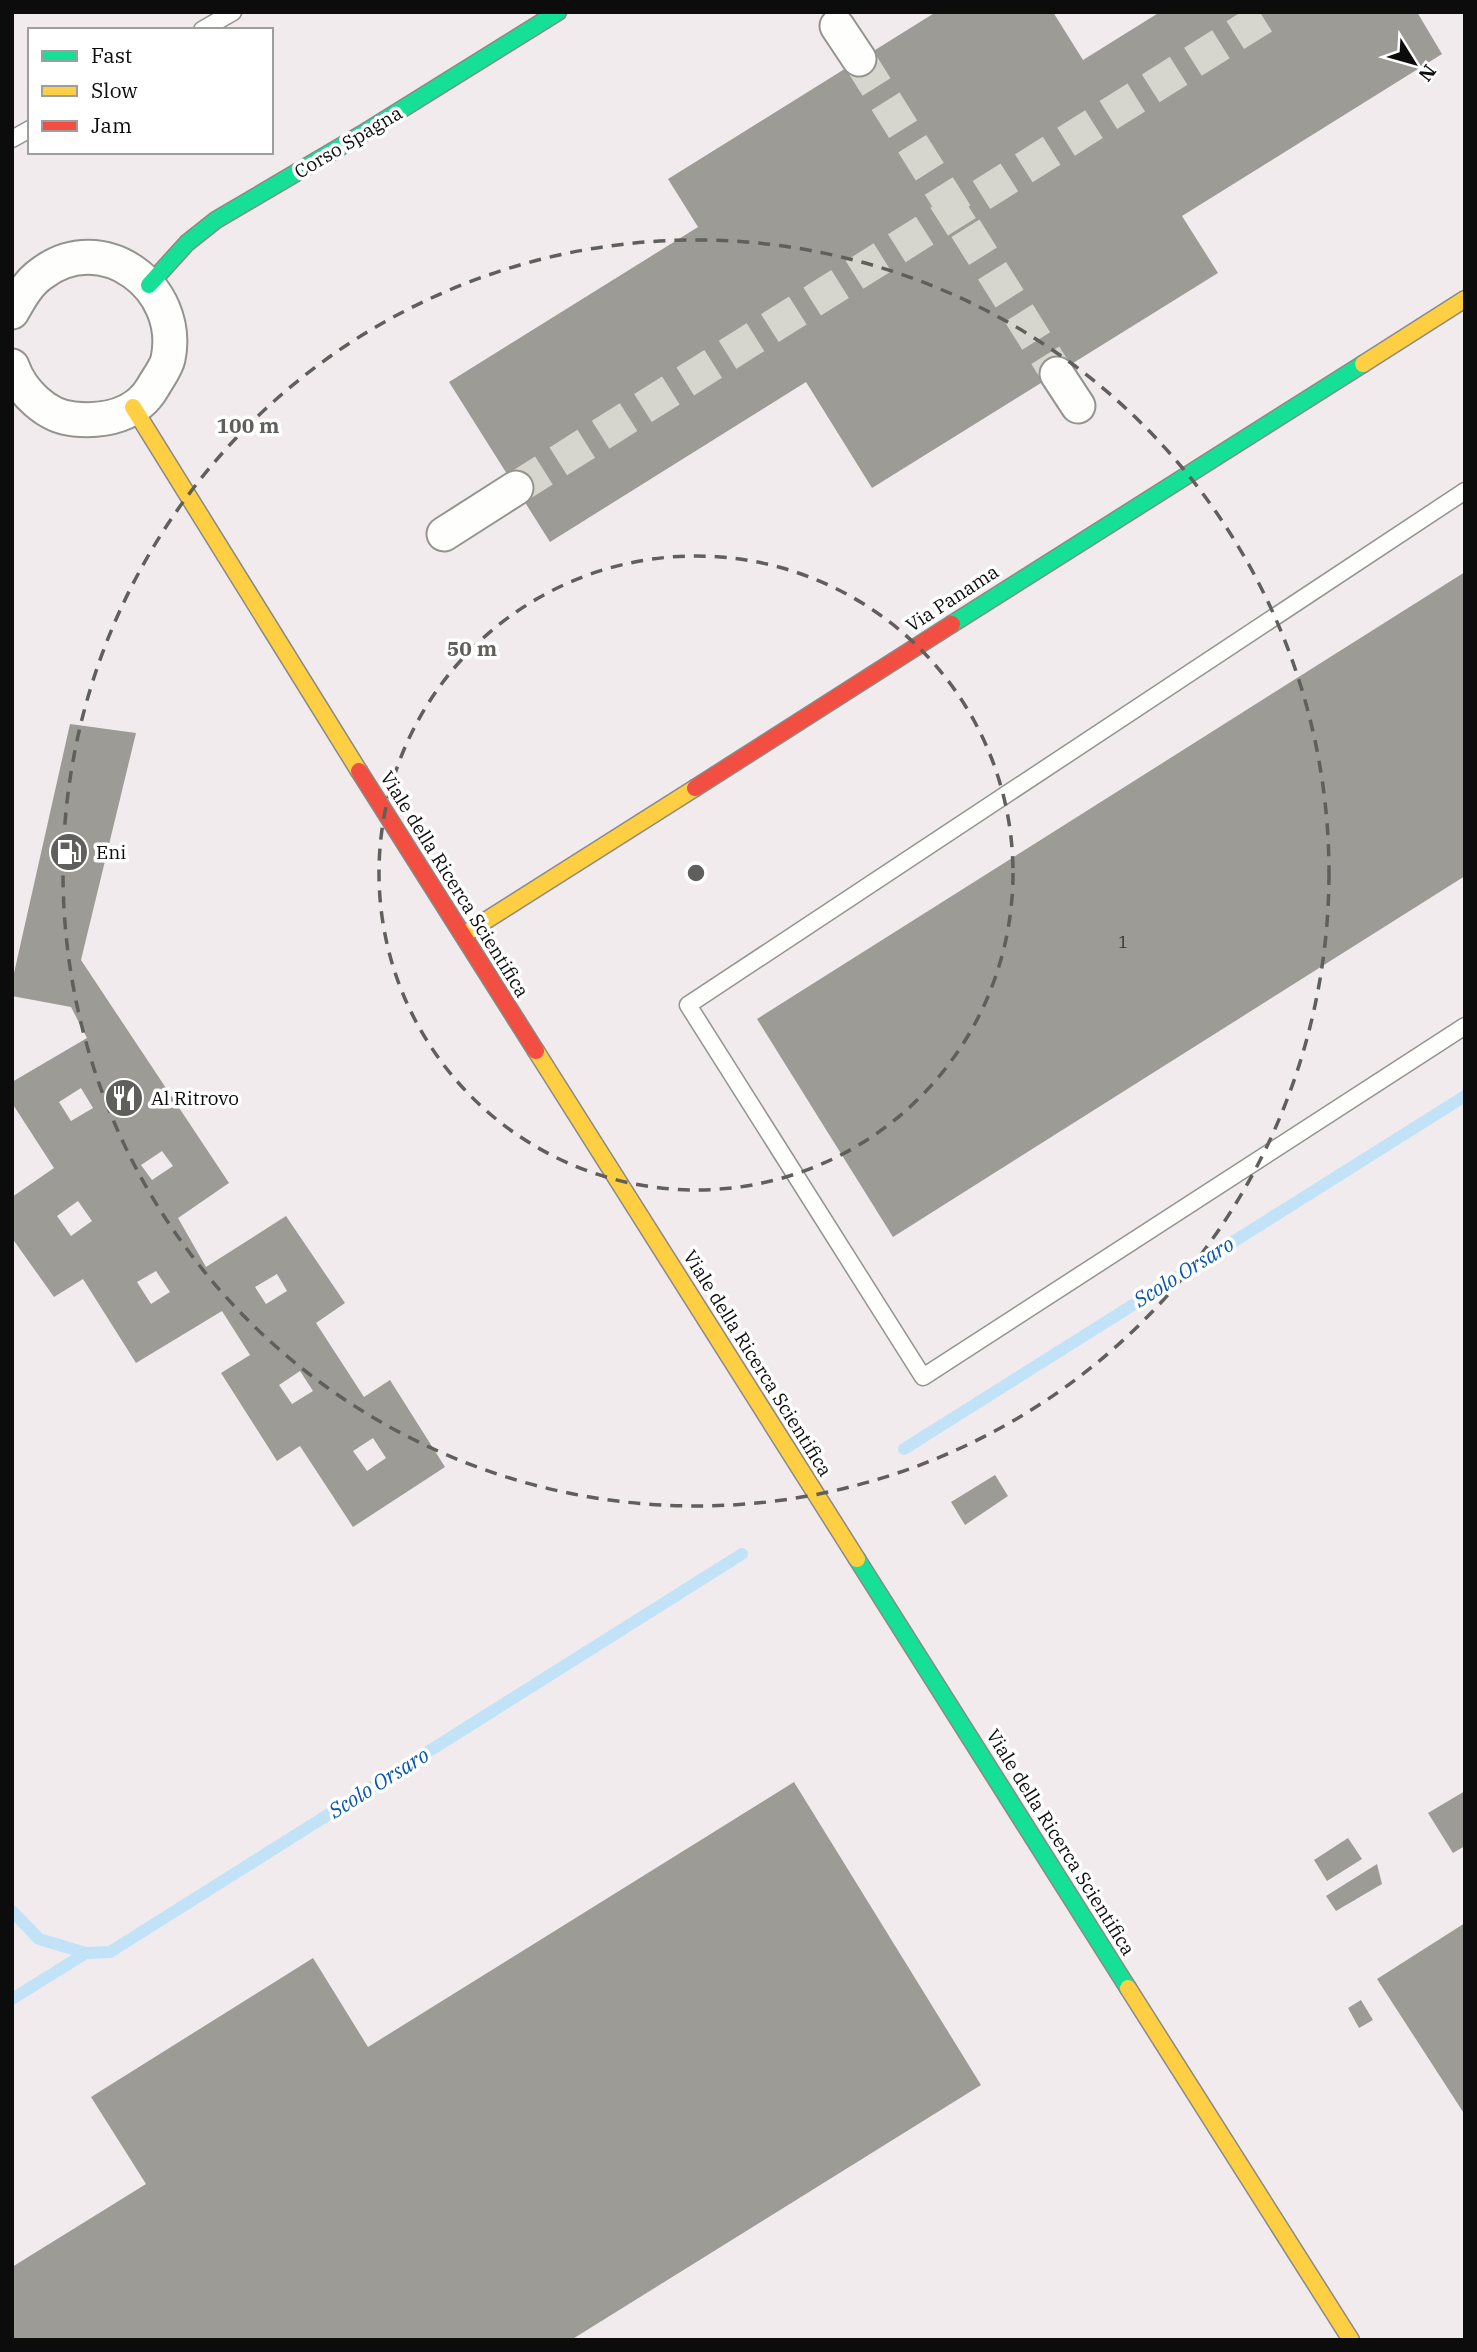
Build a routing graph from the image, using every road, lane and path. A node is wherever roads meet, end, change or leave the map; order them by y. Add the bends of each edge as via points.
1 (233, 12) edge
2 (558, 12) edge
3 (837, 26) dead end
4 (205, 28) edge
5 (859, 59) tunnel mouth
6 (28, 130) edge
7 (12, 139) edge
8 (149, 285) junction
9 (1465, 299) edge
10 (12, 312) edge
11 (12, 366) edge
12 (1057, 374) tunnel mouth
13 (1078, 406) dead end
14 (133, 407) junction
15 (516, 488) tunnel mouth
16 (1465, 491) edge
17 (444, 534) dead end
18 (463, 935) junction
19 (1465, 1026) edge
20 (1351, 2340) edge

1 - 4 lane
2 - 8 street, Corso Spagna via 216,220 187,243
3 - 5 street
6 - 7 lane
8 - 10 street via 142,276 113,261 68,261 42,273 22,293
8 - 14 street via 160,298 171,333 168,361 147,397
9 - 18 street, Via Panama
11 - 14 street via 22,387 43,408 67,418 95,421 117,417
12 - 13 street
14 - 18 street, Viale della Ricerca Scientifica
15 - 17 street
16 - 19 lane via 688,1005 923,1377
18 - 20 street, Viale della Ricerca Scientifica

